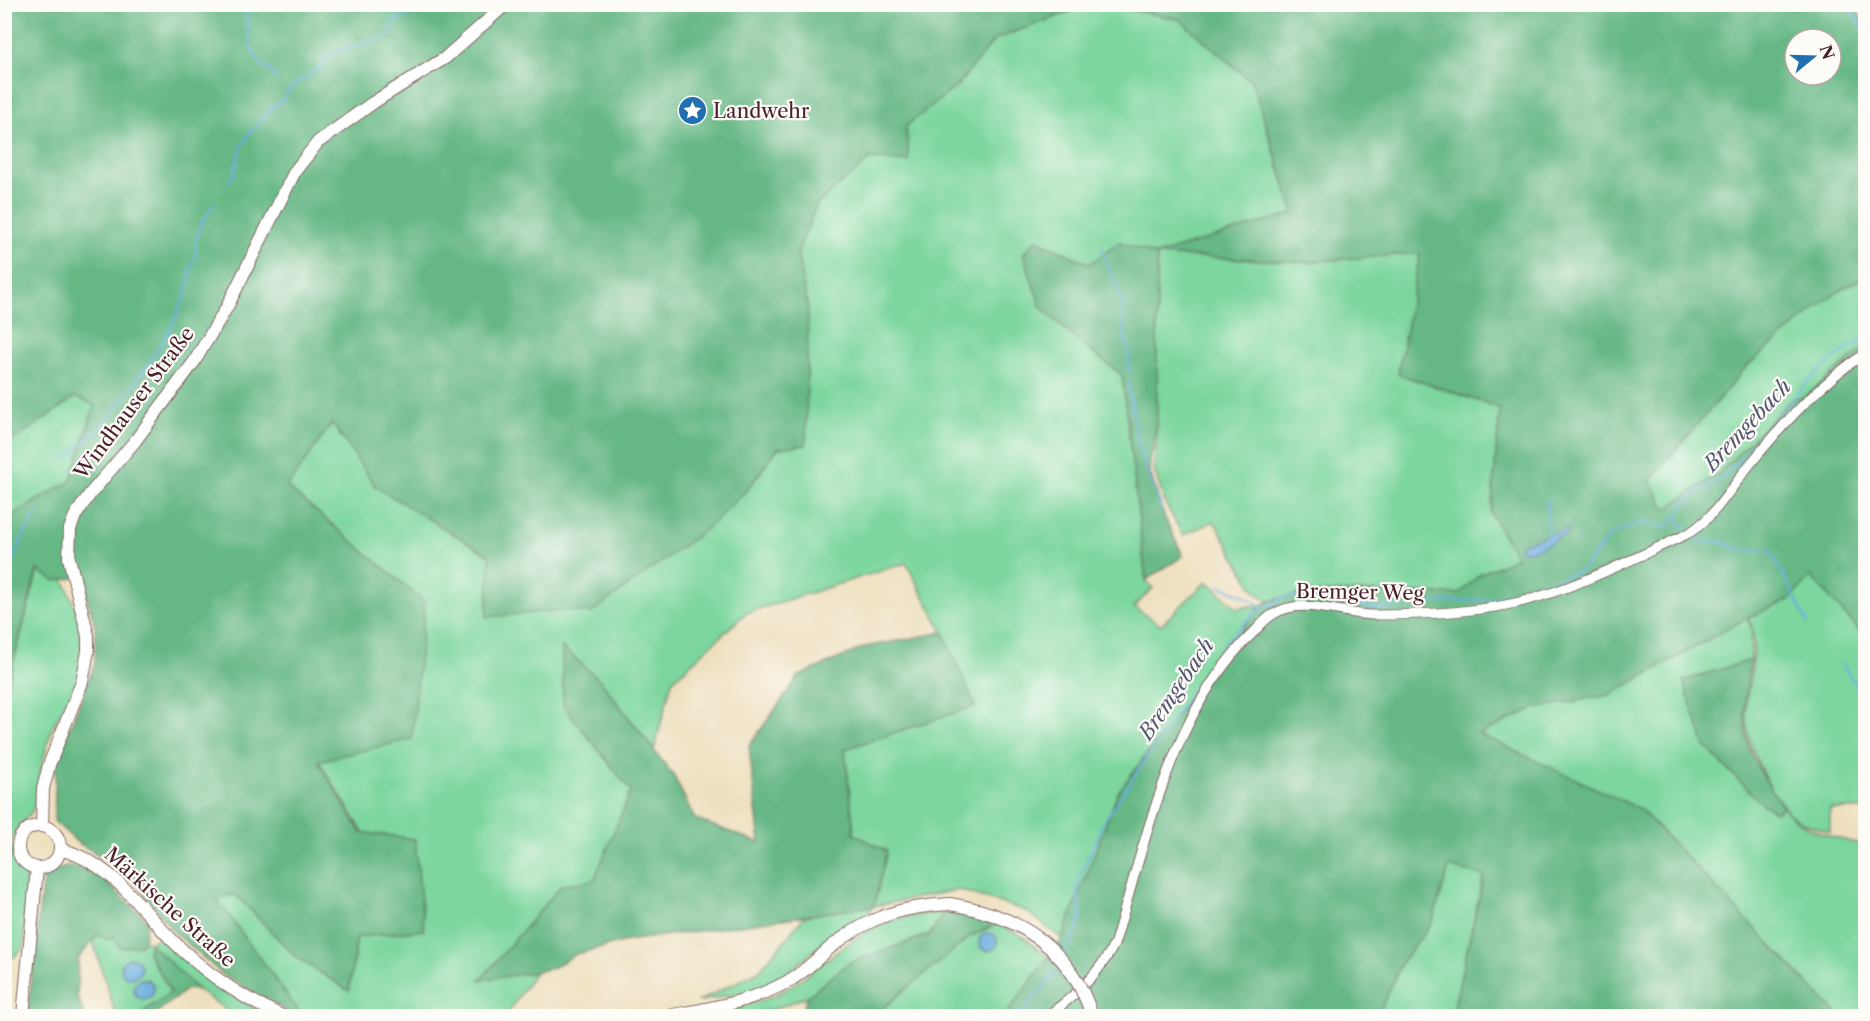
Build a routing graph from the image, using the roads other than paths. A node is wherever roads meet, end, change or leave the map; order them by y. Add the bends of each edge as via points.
1 (506, 4) edge
2 (1866, 352) edge
3 (42, 826) junction
4 (60, 849) junction
5 (38, 868) junction
6 (23, 1017) edge
7 (282, 1017) edge
8 (668, 1017) edge
9 (1047, 1017) edge
10 (1092, 1017) edge

1 - 3 main road, Windhauser Straße via 445,58 318,142 296,171 227,307 194,362 75,516 70,529 69,558 88,636 88,651 82,682 49,765
2 - 9 street, Bremger Weg via 1818,391 1752,461 1702,524 1686,535 1519,602 1466,610 1370,615 1300,607 1272,614 1239,645 1192,711 1164,784 1114,945 1104,964
3 - 4 main road via 54,832
3 - 5 main road via 28,828 18,847 24,861
4 - 5 main road via 53,863
4 - 7 main road, Märkische Straße via 88,858 107,871 195,961 220,981
5 - 6 main road
8 - 10 main road, bridge via 750,998 771,989 792,979 874,919 911,906 950,904 1005,918 1042,941 1077,982

